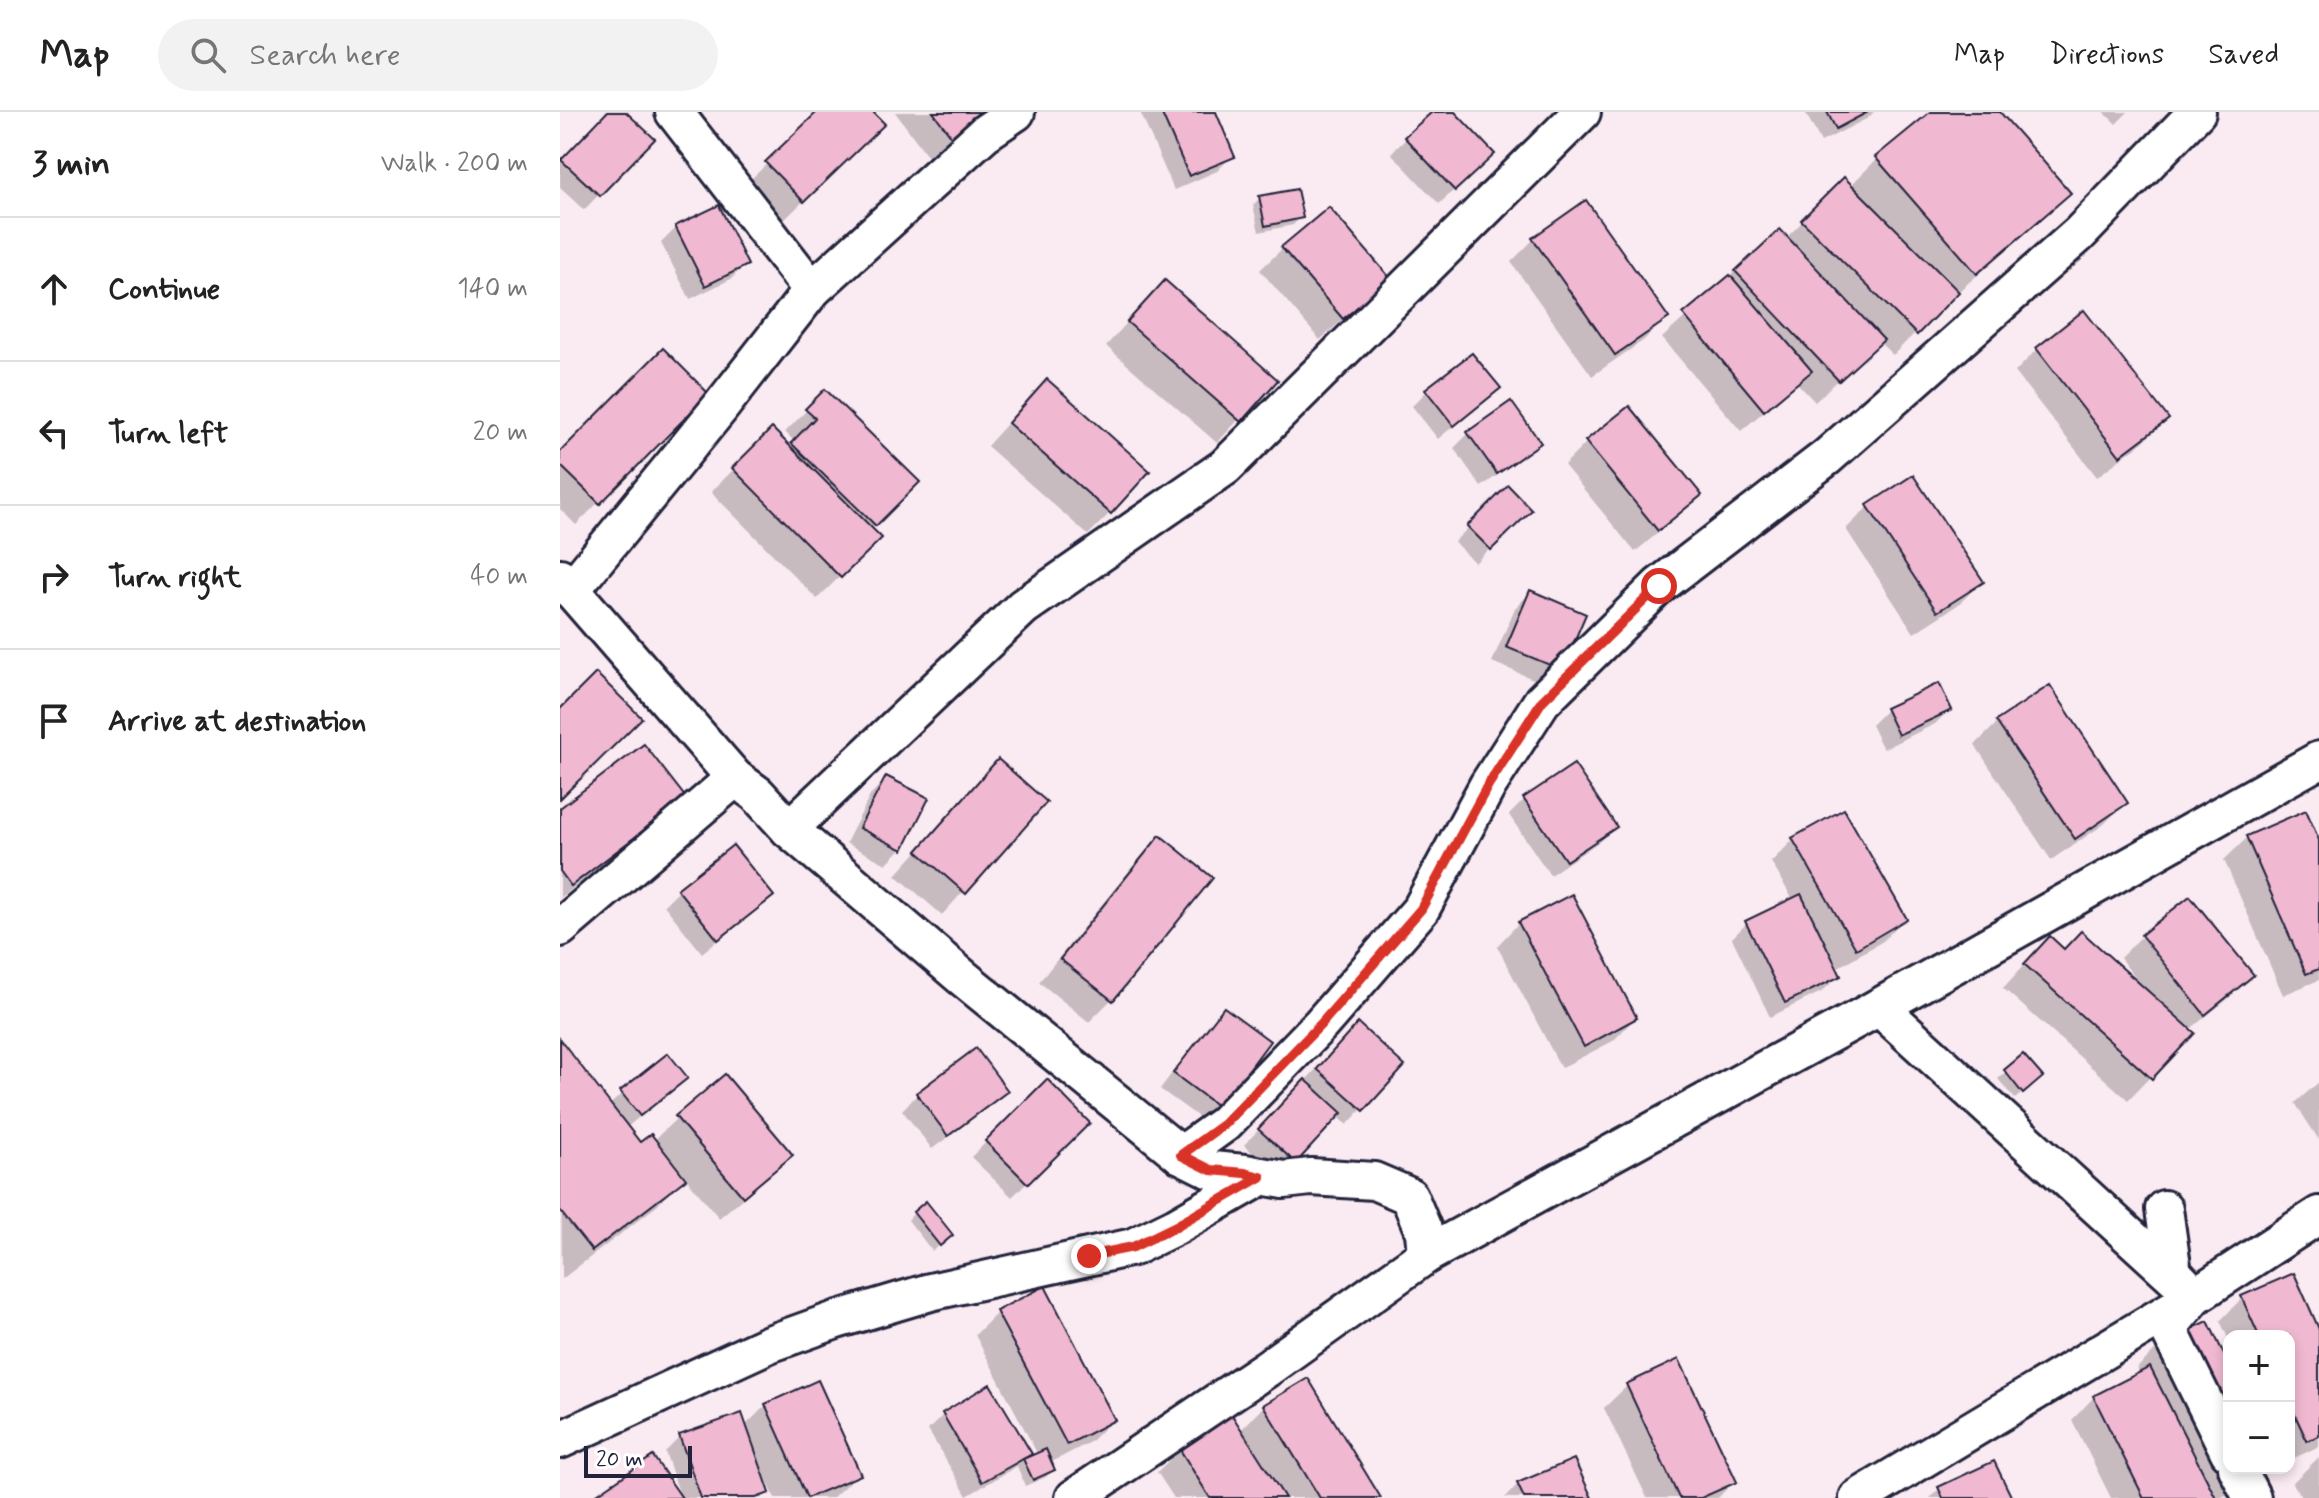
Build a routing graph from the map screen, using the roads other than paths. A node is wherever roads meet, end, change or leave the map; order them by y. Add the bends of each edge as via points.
1 (674, 112) edge
2 (1016, 112) edge
3 (2197, 112) edge
4 (1578, 113) edge
5 (812, 290) junction
6 (565, 584) edge
7 (2319, 760) edge
8 (735, 778) junction
9 (789, 829) junction
10 (560, 928) edge
11 (1879, 1007) junction
12 (1181, 1155) junction
13 (1261, 1177) junction
14 (2164, 1209) dead end
15 (2319, 1215) edge
16 (1426, 1255) junction
17 (2195, 1296) junction
18 (560, 1440) edge
19 (2223, 1440) edge
20 (2240, 1474) edge
21 (1074, 1498) edge
22 (1858, 1498) edge
23 (2252, 1498) edge

1 - 5 street
2 - 5 street via 985,133
3 - 12 street via 2079,234 1827,457 1659,586 1542,701 1488,785 1421,909 1224,1124
4 - 9 street via 1225,467 1023,607
5 - 6 street via 719,409
6 - 8 street
7 - 11 street
8 - 9 street
8 - 10 street
9 - 12 street
11 - 16 street
11 - 17 street
12 - 13 street via 1211,1170
13 - 16 street via 1374,1181 1409,1196 1424,1232
13 - 18 street via 1133,1247 930,1292 836,1320 769,1344
14 - 17 street via 2173,1273
15 - 17 street
16 - 21 street
17 - 19 street via 2168,1328
17 - 22 street
20 - 23 street

